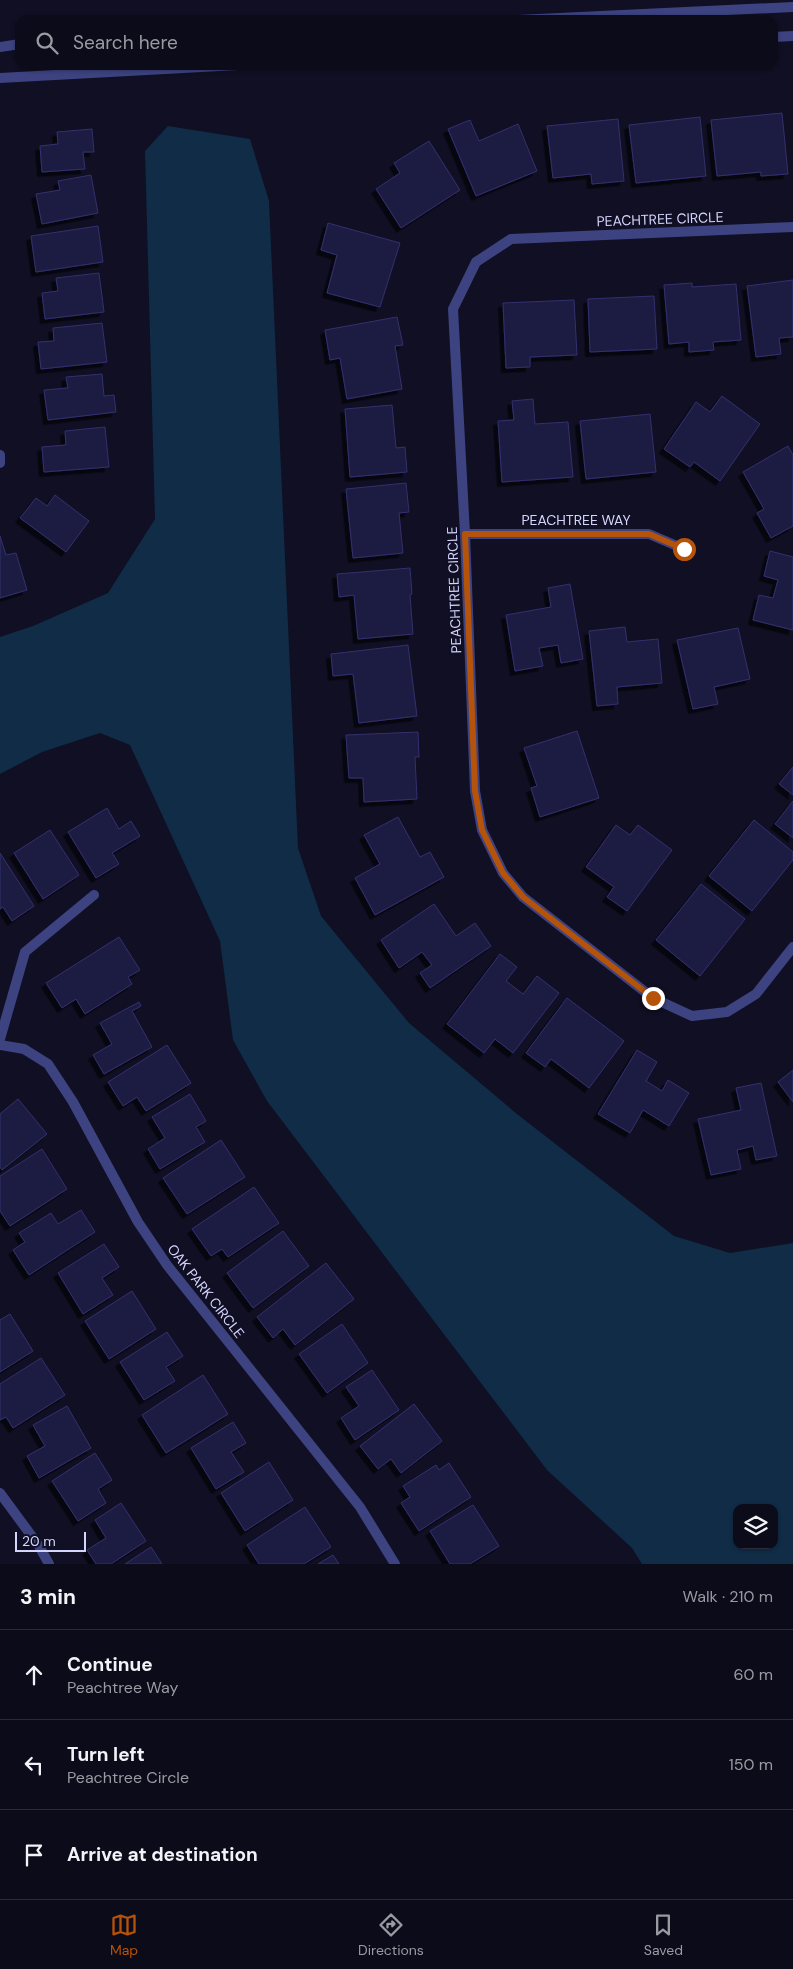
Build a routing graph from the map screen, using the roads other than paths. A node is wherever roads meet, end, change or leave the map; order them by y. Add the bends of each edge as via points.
1 (793, 7) edge
2 (623, 15) edge
3 (793, 36) edge
4 (778, 37) edge
5 (15, 45) edge
6 (0, 47) edge
7 (146, 70) edge
8 (0, 78) edge
9 (793, 227) edge
10 (0, 455) edge
11 (0, 463) edge
12 (465, 534) junction
13 (684, 549) dead end
14 (94, 895) dead end
15 (793, 947) edge
16 (0, 1039) edge
17 (0, 1044) edge
18 (0, 1493) edge
19 (49, 1564) edge
20 (395, 1564) edge

1 - 2 street
3 - 4 street
5 - 6 street
7 - 8 street
9 - 12 street, PEACHTREE CIRCLE via 511,239 476,262 453,309
10 - 11 street
12 - 13 street, PEACHTREE WAY via 649,534
12 - 15 street, PEACHTREE CIRCLE via 475,791 482,830 503,873 523,897 653,998 692,1016 727,1012 756,994
14 - 16 street via 25,952
17 - 20 street, OAK PARK CIRCLE via 24,1049 48,1064 73,1102 138,1222 167,1266 360,1507
18 - 19 street

